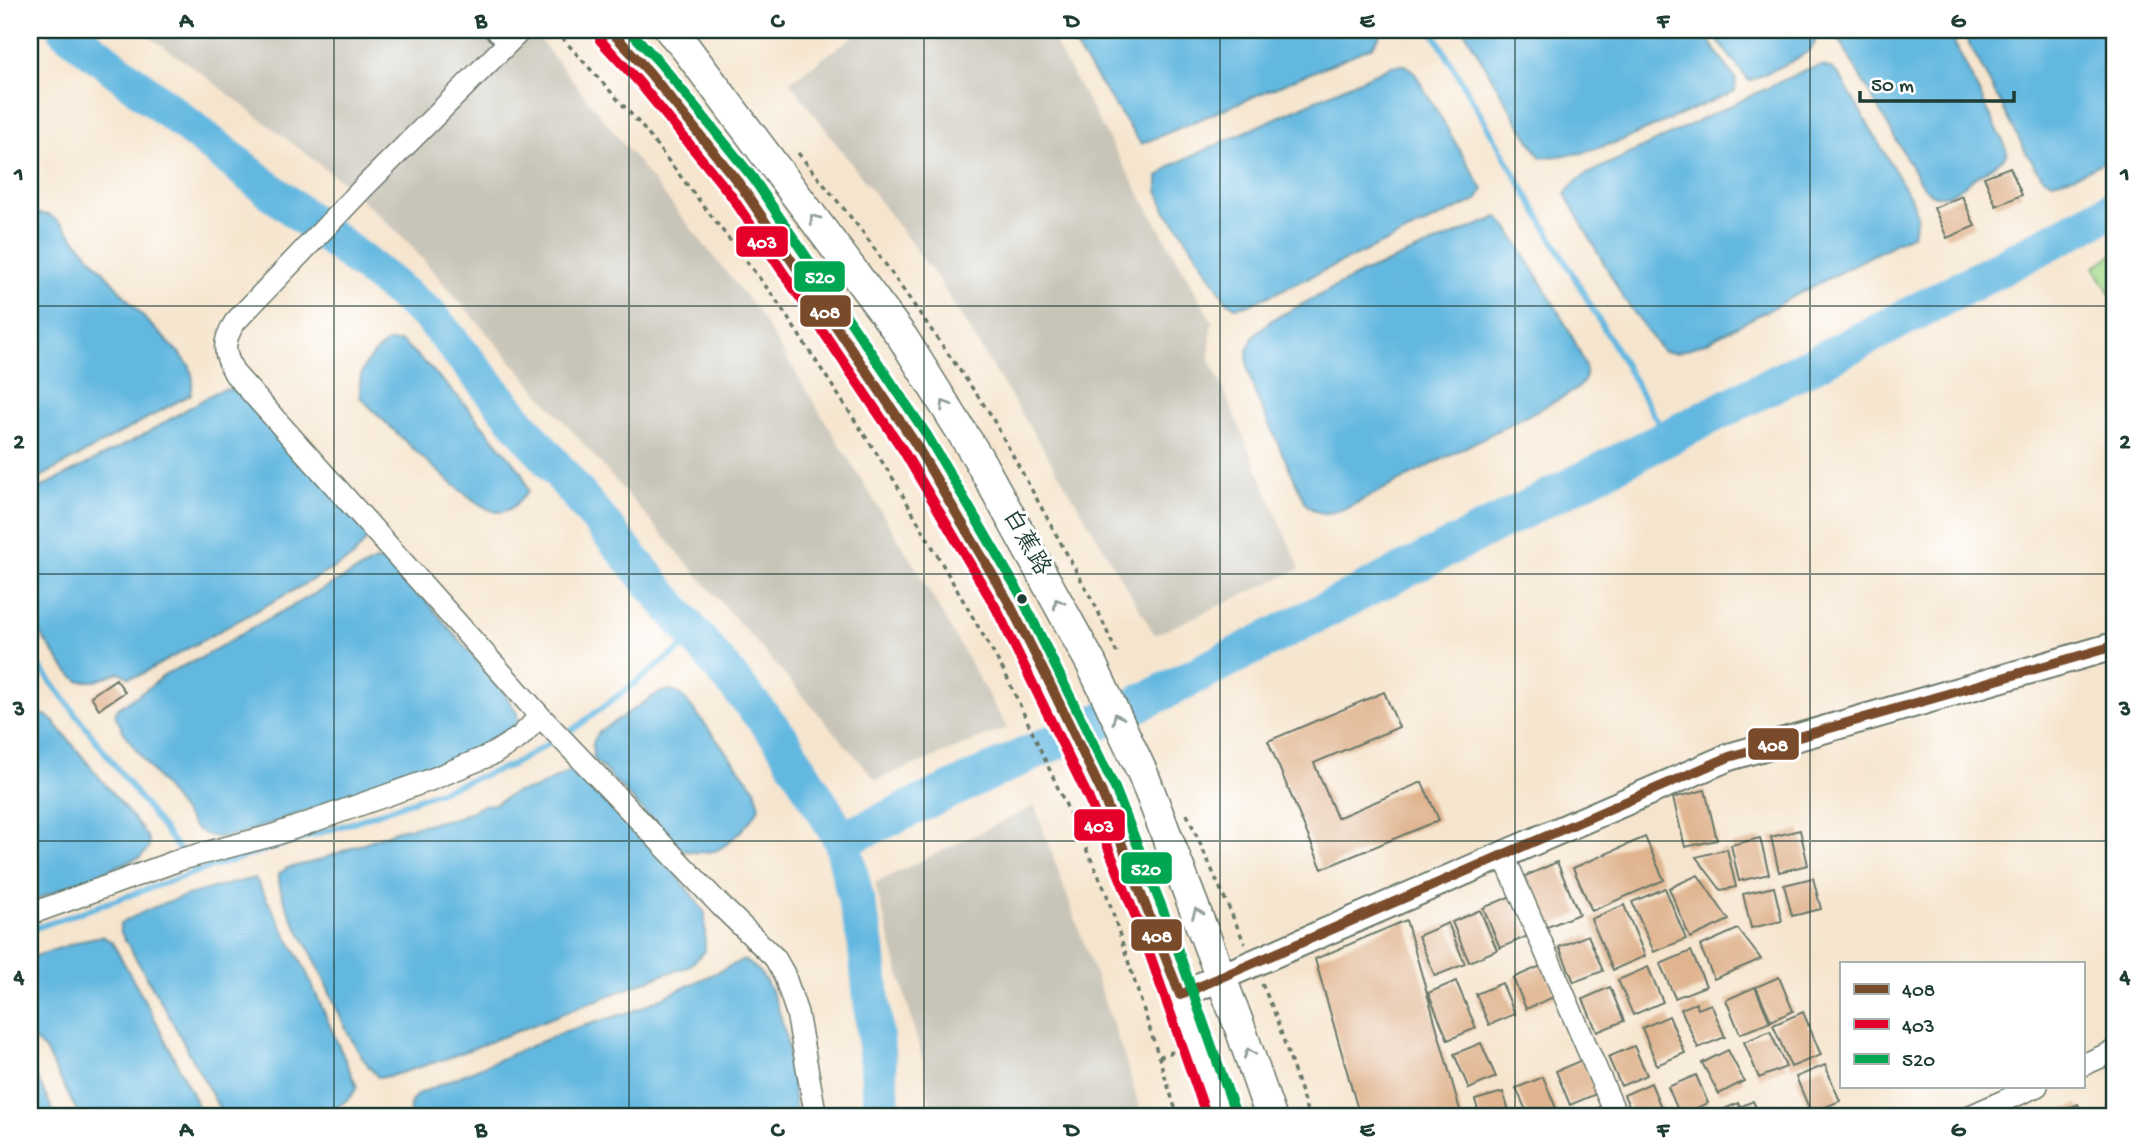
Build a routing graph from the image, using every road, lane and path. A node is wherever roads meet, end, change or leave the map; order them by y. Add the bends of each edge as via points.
1 (488, 30) edge
2 (555, 30) edge
3 (610, 30) edge
4 (670, 30) edge
5 (514, 37) edge
6 (2114, 646) edge
7 (545, 722) junction
8 (1186, 811) dead end
9 (1503, 854) junction
10 (30, 914) edge
11 (1253, 963) junction
12 (1221, 977) junction
13 (1180, 995) junction
14 (2114, 1051) edge
15 (2084, 1065) edge
16 (2033, 1088) edge
17 (816, 1117) edge
18 (1178, 1117) edge
19 (1222, 1117) edge
20 (1271, 1117) edge
21 (1309, 1117) edge
22 (1617, 1117) edge
23 (1968, 1117) edge

1 - 5 lane
2 - 18 path via 640,124 774,297 894,480 1006,675 1106,892
3 - 13 main road, 白蕉路 via 741,186 915,443 1008,601 1049,682 1102,793
12 -> 4 main road, 白蕉路 via 1143,774 1091,663 978,458 903,338
5 - 7 street via 235,322 226,334 225,348 235,374
6 - 9 street via 1729,757
7 - 10 street via 493,754 430,780 274,835 182,859
7 - 17 street via 775,958 797,1013
8 - 11 path
9 - 11 street
9 - 22 street
11 - 12 street
11 - 21 path
12 - 13 street
20 -> 12 main road, 白蕉路
13 - 19 main road, 白蕉路
14 - 15 street
16 - 23 street

